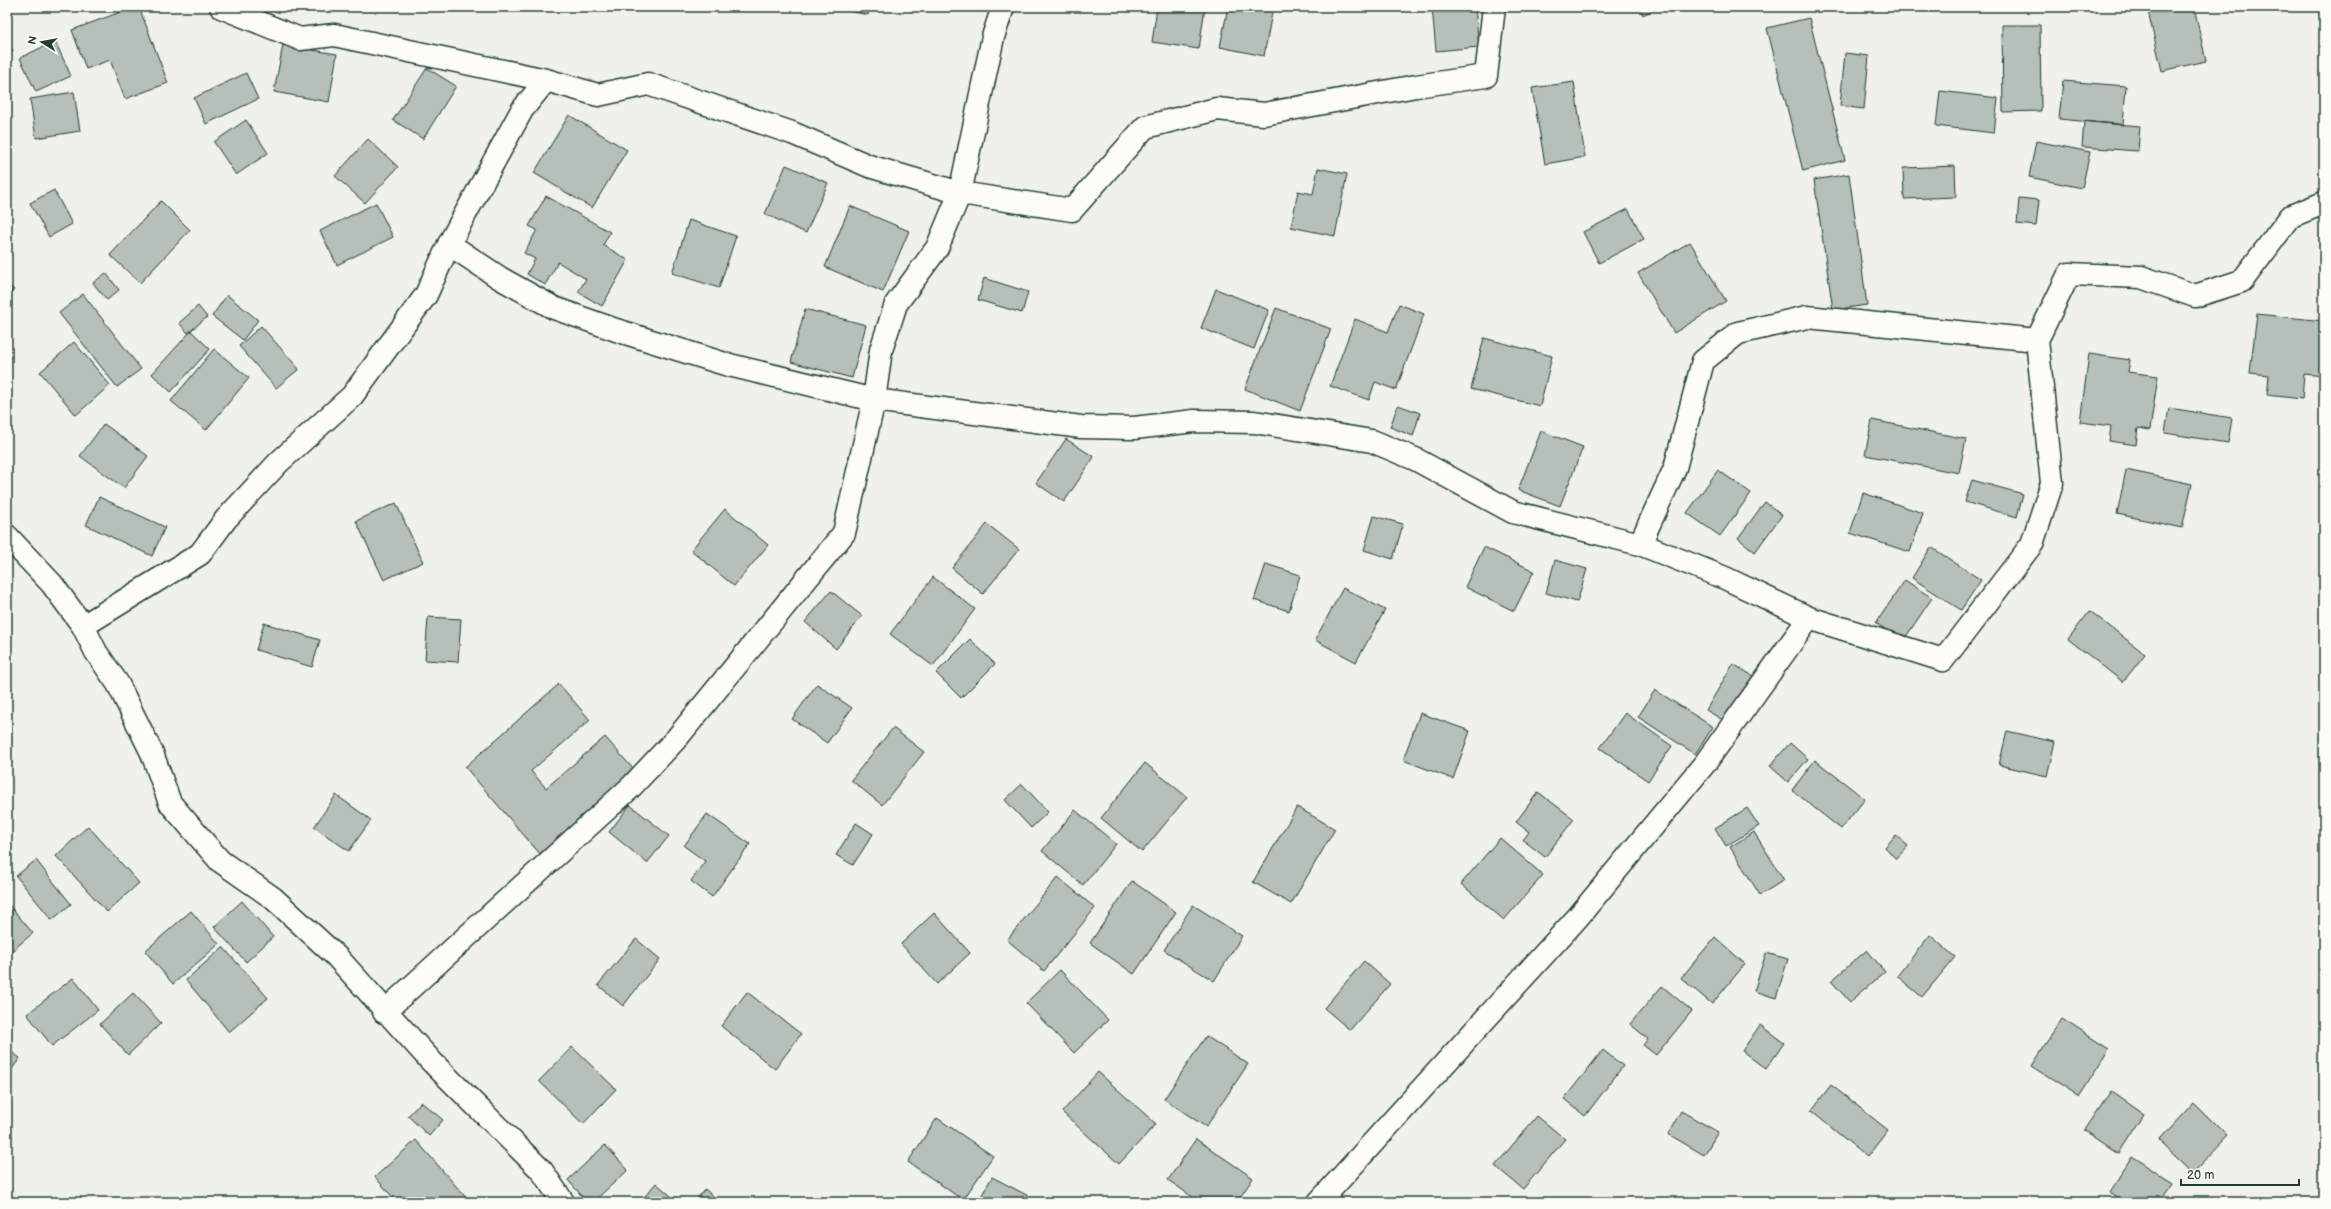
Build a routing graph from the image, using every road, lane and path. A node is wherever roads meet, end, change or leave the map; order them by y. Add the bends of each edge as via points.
1 (221, 7) edge
2 (1003, 7) edge
3 (1494, 7) edge
4 (546, 80) junction
5 (960, 193) junction
6 (2324, 203) edge
7 (449, 244) junction
8 (2037, 340) junction
9 (874, 400) junction
10 (7, 536) edge
11 (1640, 544) junction
12 (1809, 618) junction
13 (83, 626) junction
14 (384, 1012) junction
15 (563, 1202) edge
16 (1319, 1202) edge

1 - 4 street via 300,39 334,35
2 - 5 street via 993,37
3 - 5 street via 1486,76 1264,114 1217,109 1145,127 1072,210
4 - 5 street via 598,95 648,84 792,133 869,166
4 - 7 street via 522,110
5 - 9 street via 937,248 896,304 881,350
6 - 8 street via 2291,216 2242,281 2195,296 2140,276 2069,274
7 - 9 street via 500,278 554,308 725,364
7 - 13 street via 426,295 352,396 279,462 226,519 200,554
8 - 11 street via 1807,317 1738,333 1703,362 1675,468
8 - 12 street via 2052,483 2032,544 1943,660
9 - 11 street via 1081,427 1134,428 1194,421 1254,422 1372,441 1415,459 1513,512
9 - 14 street via 844,534 677,738 631,787
10 - 13 street via 52,584
11 - 12 street via 1725,578
12 - 16 street via 1706,762 1578,917
13 - 14 street via 96,652 118,684 152,753 170,803 220,861 273,898 307,929 337,957
14 - 15 street via 542,1171

